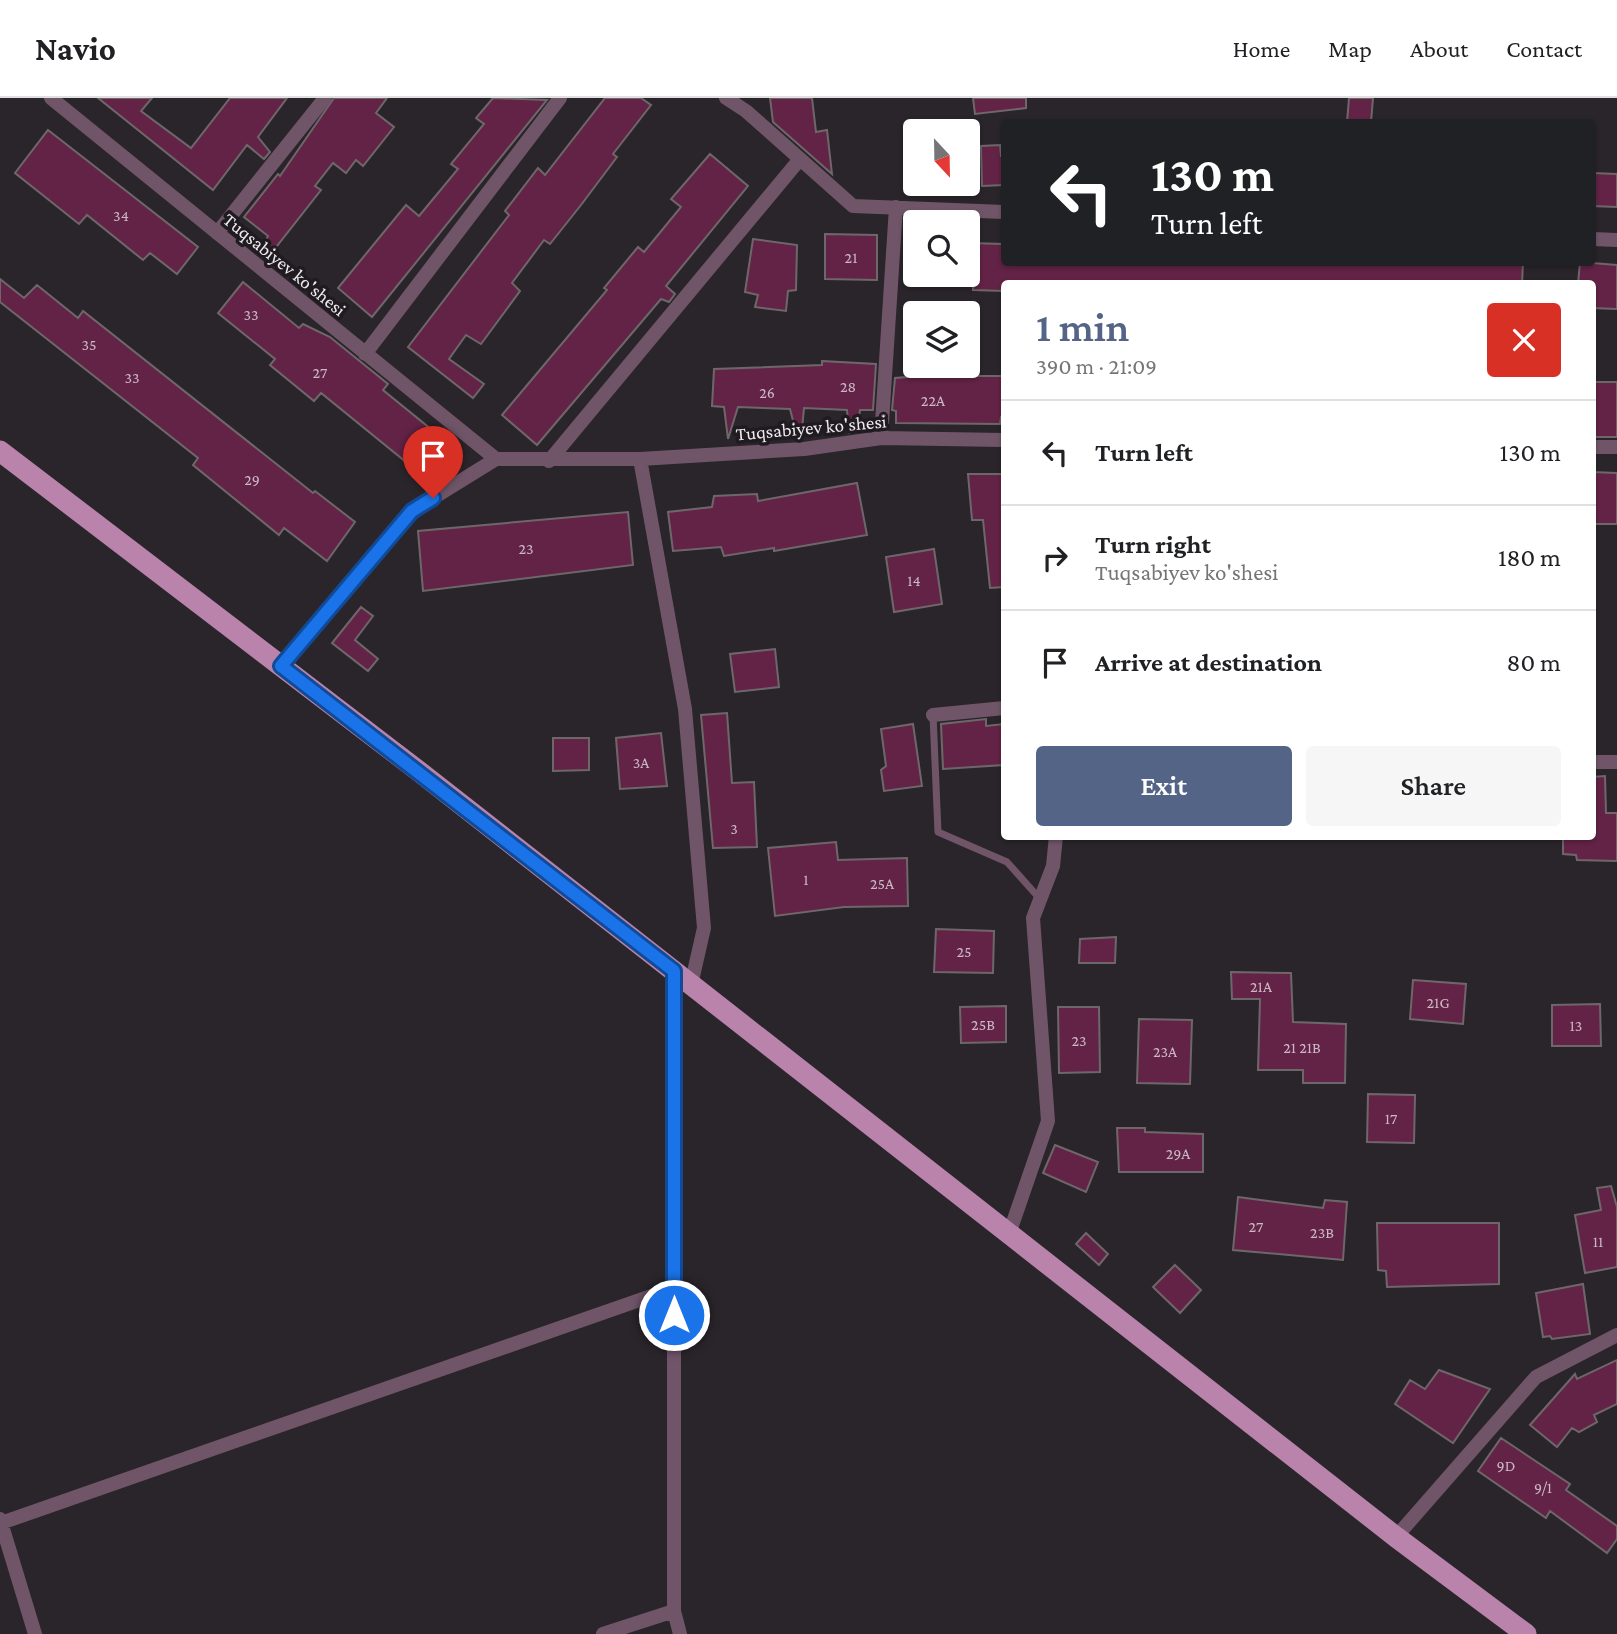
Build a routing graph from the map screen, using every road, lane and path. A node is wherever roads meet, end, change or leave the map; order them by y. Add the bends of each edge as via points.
1 (51, 98) edge
2 (325, 98) edge
3 (560, 98) edge
4 (726, 98) edge
5 (745, 105) edge
6 (800, 159) junction
7 (896, 208) junction
8 (1001, 212) edge
9 (217, 233) junction
10 (1596, 239) edge
11 (1617, 240) edge
12 (365, 354) junction
13 (881, 438) junction
14 (1001, 440) edge
15 (1596, 447) edge
16 (1617, 447) edge
17 (0, 451) edge
18 (640, 458) junction
19 (496, 459) junction
20 (549, 461) junction
21 (281, 666) junction
22 (1001, 708) edge
23 (933, 715) joint
24 (1596, 762) edge
25 (1617, 762) edge
26 (1056, 840) edge
27 (1040, 899) junction
28 (674, 971) junction
29 (691, 985) junction
30 (1009, 1234) junction
31 (674, 1288) junction
32 (1617, 1335) edge
33 (1, 1521) edge
34 (1396, 1537) junction
35 (674, 1611) junction
36 (35, 1634) edge
37 (603, 1634) edge
38 (680, 1634) edge
39 (1526, 1634) edge

1 - 9 street, Tuqsabiyev ko'shesi
2 - 9 street
3 - 12 street
4 - 5 street
5 - 6 street
6 - 7 street via 853,206
6 - 20 street
7 - 8 street
7 - 13 street
9 - 12 street, Tuqsabiyev ko'shesi
10 - 11 street
12 - 19 street, Tuqsabiyev ko'shesi
13 - 14 street, Tuqsabiyev ko'shesi
13 - 18 street, Tuqsabiyev ko'shesi via 804,449
15 - 16 street
17 - 21 main road
18 - 20 street, Tuqsabiyev ko'shesi
18 - 29 street via 685,709 704,928
19 - 20 street, Tuqsabiyev ko'shesi
19 - 21 street via 412,511
21 - 28 main road
22 - 23 street
23 - 27 lane via 938,832 1007,862
24 - 25 street
26 - 27 street via 1053,866
27 - 30 street via 1032,918 1048,1121
28 - 29 main road
28 - 31 street
29 - 30 main road
30 - 34 main road
31 - 33 street
31 - 35 street
32 - 34 street via 1536,1377
33 - 36 street
34 - 39 main road
35 - 37 street
35 - 38 street

